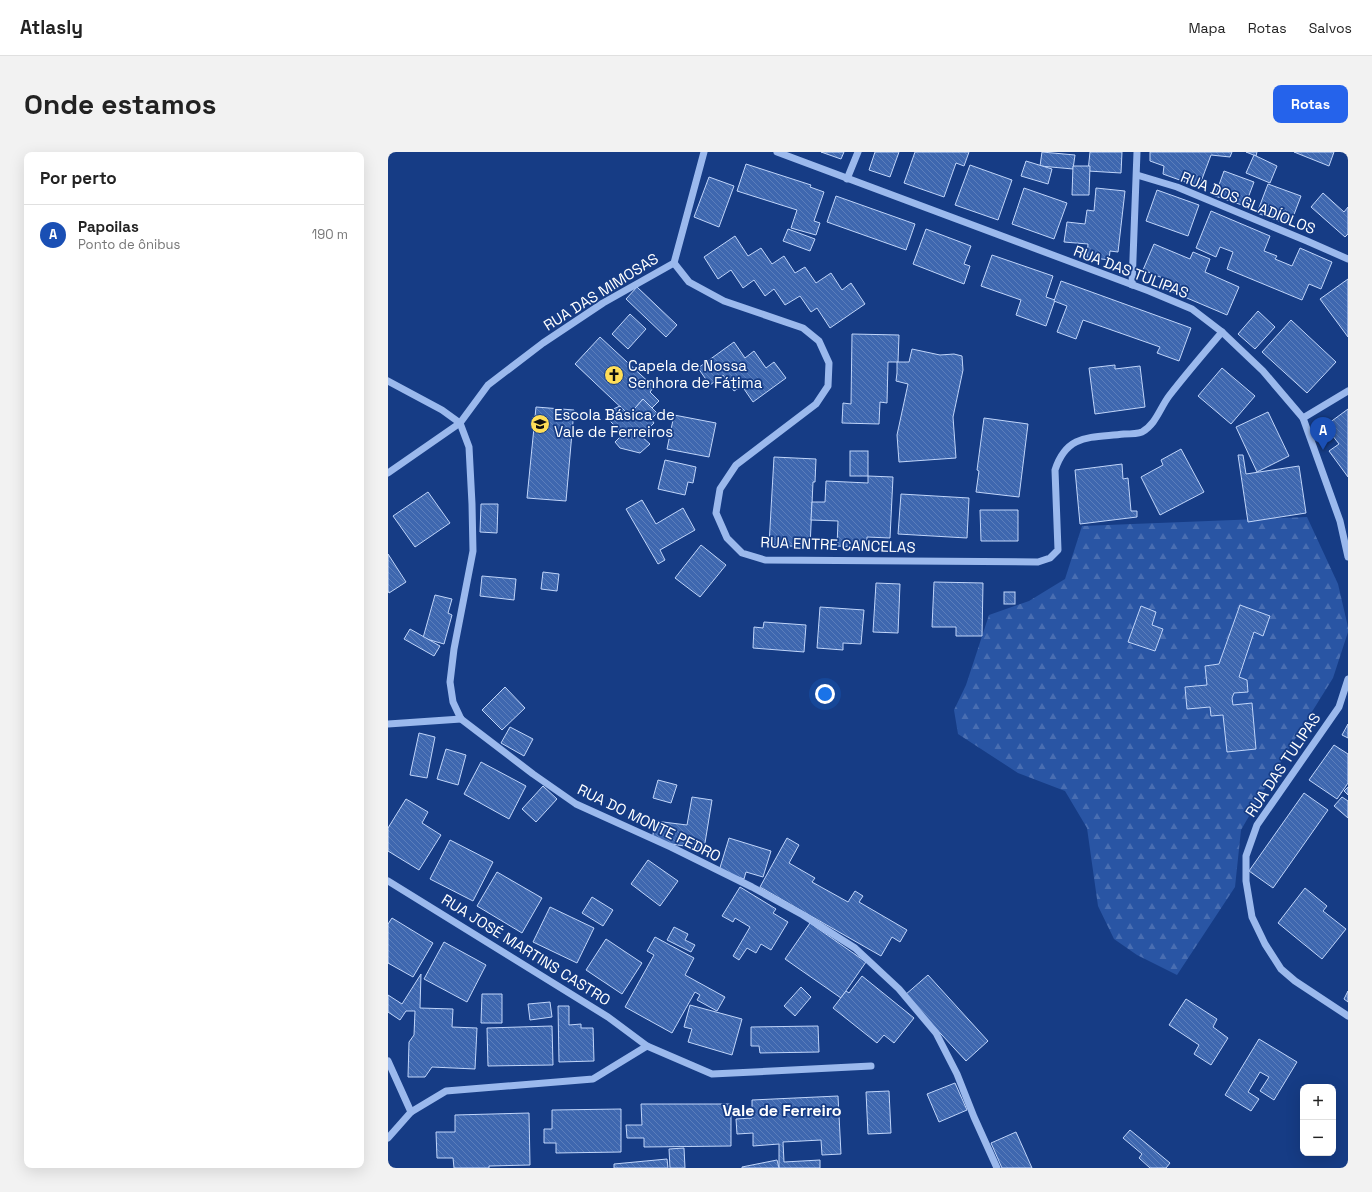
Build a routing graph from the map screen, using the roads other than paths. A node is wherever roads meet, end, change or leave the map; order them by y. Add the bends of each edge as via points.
1 (704, 152) edge
2 (777, 152) edge
3 (858, 152) edge
4 (1137, 152) edge
5 (1137, 175) junction
6 (847, 179) junction
7 (1348, 259) edge
8 (674, 263) junction
9 (1132, 285) junction
10 (1222, 332) junction
11 (388, 381) edge
12 (1348, 391) edge
13 (1302, 418) junction
14 (460, 423) junction
15 (388, 473) edge
16 (1348, 557) edge
17 (1348, 679) edge
18 (462, 719) junction
19 (388, 724) edge
20 (388, 881) edge
21 (1348, 1016) edge
22 (647, 1046) junction
23 (388, 1061) edge
24 (871, 1066) dead end
25 (410, 1112) junction
26 (388, 1138) edge
27 (997, 1168) edge

1 - 8 street, RUA DAS MIMOSAS
2 - 6 street, RUA DAS TULIPAS
3 - 6 street
4 - 5 street
5 - 7 street, RUA DOS GLADÍOLOS via 1177,187
5 - 9 street
6 - 9 street, RUA DAS TULIPAS
8 - 10 street, RUA ENTRE CANCELAS via 689,282 724,301 803,328 819,341 829,363 828,386 816,404 736,465 720,489 716,513 727,538 742,553 765,560 1038,562 1050,558 1058,550 1055,470 1066,447 1080,439 1140,432 1151,426 1169,396
8 - 14 street, RUA DAS MIMOSAS via 603,303 544,343 488,385
9 - 10 street, RUA DAS TULIPAS via 1192,309
10 - 13 street, RUA DAS TULIPAS via 1263,371
11 - 14 street via 442,410
12 - 13 street
13 - 16 street, RUA DAS TULIPAS via 1340,521
14 - 15 street, RUA DAS MIMOSAS
14 - 18 street, RUA DO MONTE PEDRO via 469,447 473,551 450,682 453,702
17 - 21 street, RUA DAS TULIPAS via 1339,707 1257,825 1246,856 1246,881 1252,917 1265,944 1281,969
18 - 19 street
18 - 27 street, RUA DO MONTE PEDRO via 576,804 752,887 855,948 899,989 936,1033 957,1074
20 - 22 street, RUA JOSÉ MARTINS CASTRO via 608,1017
22 - 24 street, RUA JOSÉ MARTINS CASTRO via 712,1074
22 - 25 street via 593,1079 446,1091
23 - 25 street
25 - 26 street

